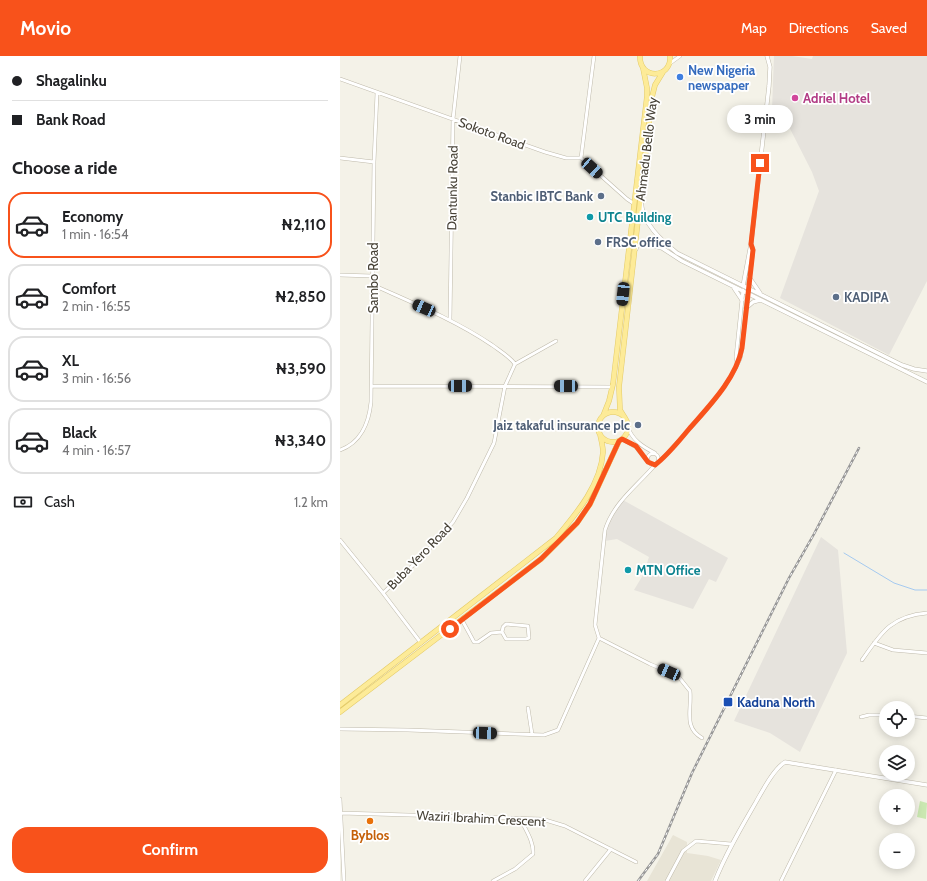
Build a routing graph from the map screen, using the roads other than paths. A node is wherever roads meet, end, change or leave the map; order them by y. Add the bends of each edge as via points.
1 (460, 56) edge
2 (594, 56) edge
3 (639, 56) edge
4 (670, 56) edge
5 (680, 56) edge
6 (766, 56) edge
7 (669, 64) junction
8 (643, 68) junction
9 (663, 72) junction
10 (340, 79) edge
11 (377, 93) junction
12 (453, 119) junction
13 (340, 158) edge
14 (581, 158) junction
15 (374, 162) junction
16 (641, 195) junction
17 (633, 203) junction
18 (751, 244) junction
19 (634, 254) junction
20 (340, 275) edge
21 (745, 275) junction
22 (372, 276) junction
23 (749, 277) junction
24 (734, 281) junction
25 (373, 285) junction
26 (743, 286) junction
27 (733, 287) junction
28 (748, 288) junction
29 (743, 292) junction
30 (747, 294) junction
31 (761, 294) junction
32 (742, 300) junction
33 (760, 300) junction
34 (746, 308) junction
35 (450, 320) junction
36 (556, 341) dead end
37 (737, 363) junction
38 (515, 364) junction
39 (927, 371) edge
40 (927, 382) edge
41 (372, 386) junction
42 (505, 386) junction
43 (612, 387) junction
44 (603, 416) junction
45 (625, 418) junction
46 (628, 427) junction
47 (600, 434) junction
48 (620, 440) junction
49 (340, 450) edge
50 (669, 452) junction
51 (656, 454) junction
52 (648, 462) junction
53 (656, 464) junction
54 (646, 474) junction
55 (340, 540) edge
56 (384, 593) junction
57 (927, 613) edge
58 (462, 620) junction
59 (502, 632) junction
60 (599, 638) junction
61 (421, 643) junction
62 (874, 643) junction
63 (927, 653) edge
64 (862, 660) dead end
65 (340, 705) edge
66 (528, 708) dead end
67 (340, 712) edge
68 (879, 715) edge
69 (861, 717) dead end
70 (915, 717) edge
71 (927, 718) edge
72 (340, 729) edge
73 (532, 734) junction
74 (702, 738) dead end
75 (836, 770) junction
76 (927, 785) edge
77 (340, 799) edge
78 (341, 812) junction
79 (520, 818) junction
80 (341, 824) edge
81 (731, 844) junction
82 (611, 849) junction
83 (636, 862) dead end
84 (344, 881) edge
85 (492, 881) edge
86 (585, 881) edge
87 (667, 881) edge
88 (714, 881) edge
89 (781, 881) edge

1 - 12 street, Dantunku Road
2 - 14 street
3 - 8 main road, Ahmadu Bello Way
4 - 7 main road
5 - 7 street
6 - 18 street via 770,67 769,86
7 - 9 main road, Ahmadu Bello Way
8 - 9 main road via 654,74
8 - 17 main road, Ahmadu Bello Way via 647,96
9 - 16 main road, Ahmadu Bello Way via 654,90
10 - 11 street, Sokoto Road
11 - 12 street, Sokoto Road
11 - 15 street, Sambo Road
12 - 14 street, Sokoto Road via 552,154 566,158
12 - 35 street, Dantunku Road
13 - 15 street
14 - 17 street
15 - 22 street, Sambo Road
16 - 19 main road, Ahmadu Bello Way
16 - 24 street via 648,222 661,240 682,256
17 - 43 main road, Ahmadu Bello Way
18 - 21 street
18 - 23 street via 753,250
19 - 27 street via 637,246 643,243 658,246
19 - 45 main road, Ahmadu Bello Way via 618,387 620,410
20 - 22 street
21 - 24 street
21 - 26 street
22 - 25 street, Sambo Road
23 - 28 street
23 - 31 street
24 - 26 street
25 - 35 street
25 - 41 street, Sambo Road
26 - 28 street
26 - 29 street
27 - 29 street
27 - 32 street
28 - 30 street
28 - 31 street
29 - 30 street
29 - 32 street
30 - 33 street
30 - 34 street
31 - 39 street via 902,365
32 - 37 street
33 - 34 street
33 - 40 street
34 - 37 street via 742,348
35 - 38 street via 486,341 511,358
36 - 38 street
37 - 50 street via 724,386
38 - 42 street, Buba Yero Road
41 - 42 street
41 - 49 street, Sambo Road via 370,414 366,426 358,438
42 - 43 street
42 - 56 street, Buba Yero Road via 494,443 467,498 452,522 422,557
43 - 44 main road, Ahmadu Bello Way
44 - 45 main road via 614,412
44 - 47 main road via 598,423
45 - 46 main road
46 - 48 main road via 626,435
46 - 51 street via 633,438
47 - 48 main road via 608,441
47 - 61 main road via 603,451 600,468 582,505 560,533
48 - 52 street via 636,446
48 - 58 main road via 590,504 577,523 541,559
50 - 51 street via 661,456
50 - 53 street
51 - 52 street via 649,454
51 - 53 street
52 - 53 street
52 - 54 street
53 - 54 street
54 - 60 street via 624,497 605,530 595,625
55 - 56 street
56 - 61 street
57 - 62 street via 898,620 886,628
58 - 59 street via 474,642 491,633
58 - 67 main road
59 - 59 street via 505,638 510,640 526,640 530,636 529,627 526,625 506,624
60 - 73 street via 558,730 544,735
60 - 74 street via 678,676 690,691 690,726 694,734
61 - 65 main road
62 - 63 street via 893,650
62 - 64 street
66 - 73 street
68 - 69 street
70 - 71 street
72 - 73 street
75 - 76 street
75 - 81 street via 787,761 782,764 768,781
75 - 89 street
77 - 78 street
78 - 79 street, Waziri Ibrahim Crescent
78 - 80 street
79 - 82 street, Waziri Ibrahim Crescent via 552,821
79 - 85 street via 531,840 531,857
80 - 84 street
81 - 87 street via 696,842 683,851
81 - 88 street
82 - 83 street, Waziri Ibrahim Crescent
82 - 86 street

